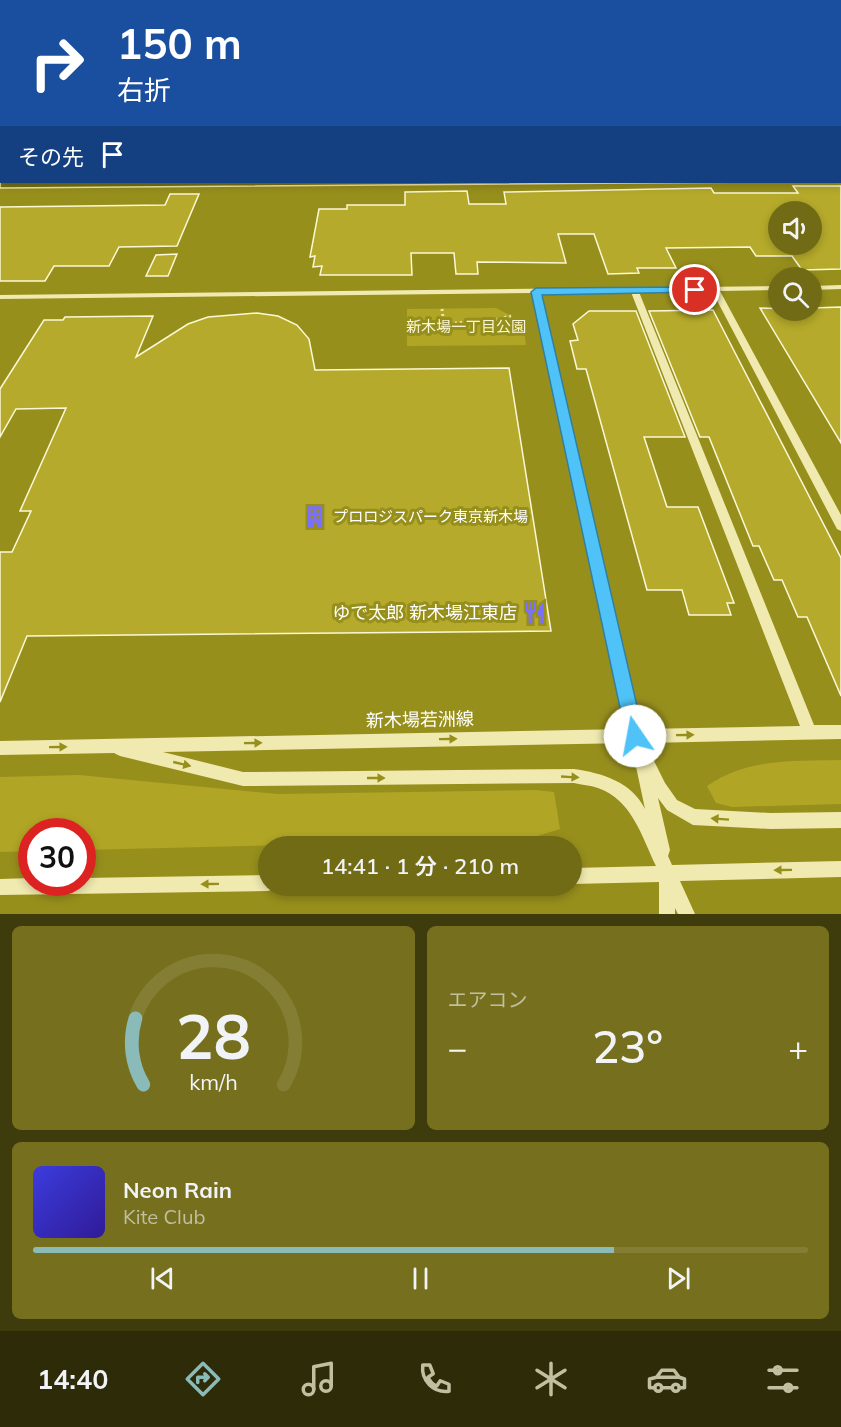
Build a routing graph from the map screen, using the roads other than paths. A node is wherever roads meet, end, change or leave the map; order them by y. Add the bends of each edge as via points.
1 (841, 287) edge
2 (768, 288) edge
3 (822, 288) edge
4 (634, 290) junction
5 (715, 290) junction
6 (536, 292) junction
7 (0, 297) edge
8 (841, 526) edge
9 (810, 732) junction
10 (841, 732) edge
11 (635, 736) junction
12 (105, 746) junction
13 (0, 748) edge
14 (841, 820) edge
15 (841, 869) edge
16 (667, 873) junction
17 (582, 876) edge
18 (258, 883) edge
19 (0, 887) edge
20 (667, 914) edge
21 (687, 914) edge

1 - 3 street
2 - 5 street
4 - 5 street
4 - 6 street
4 - 9 street
5 - 8 street
6 - 7 street
6 - 11 street
9 - 10 street, 新木場若洲線
11 -> 9 street, 新木場若洲線
12 -> 11 street, 新木場若洲線
14 -> 11 street via 729,820 693,816 672,805
11 - 16 street
13 -> 12 street, 新木場若洲線
12 -> 16 street via 243,779 574,776 597,780 619,790 635,805
15 -> 16 street
16 - 17 street
16 - 20 street
16 - 21 street
18 -> 19 street

